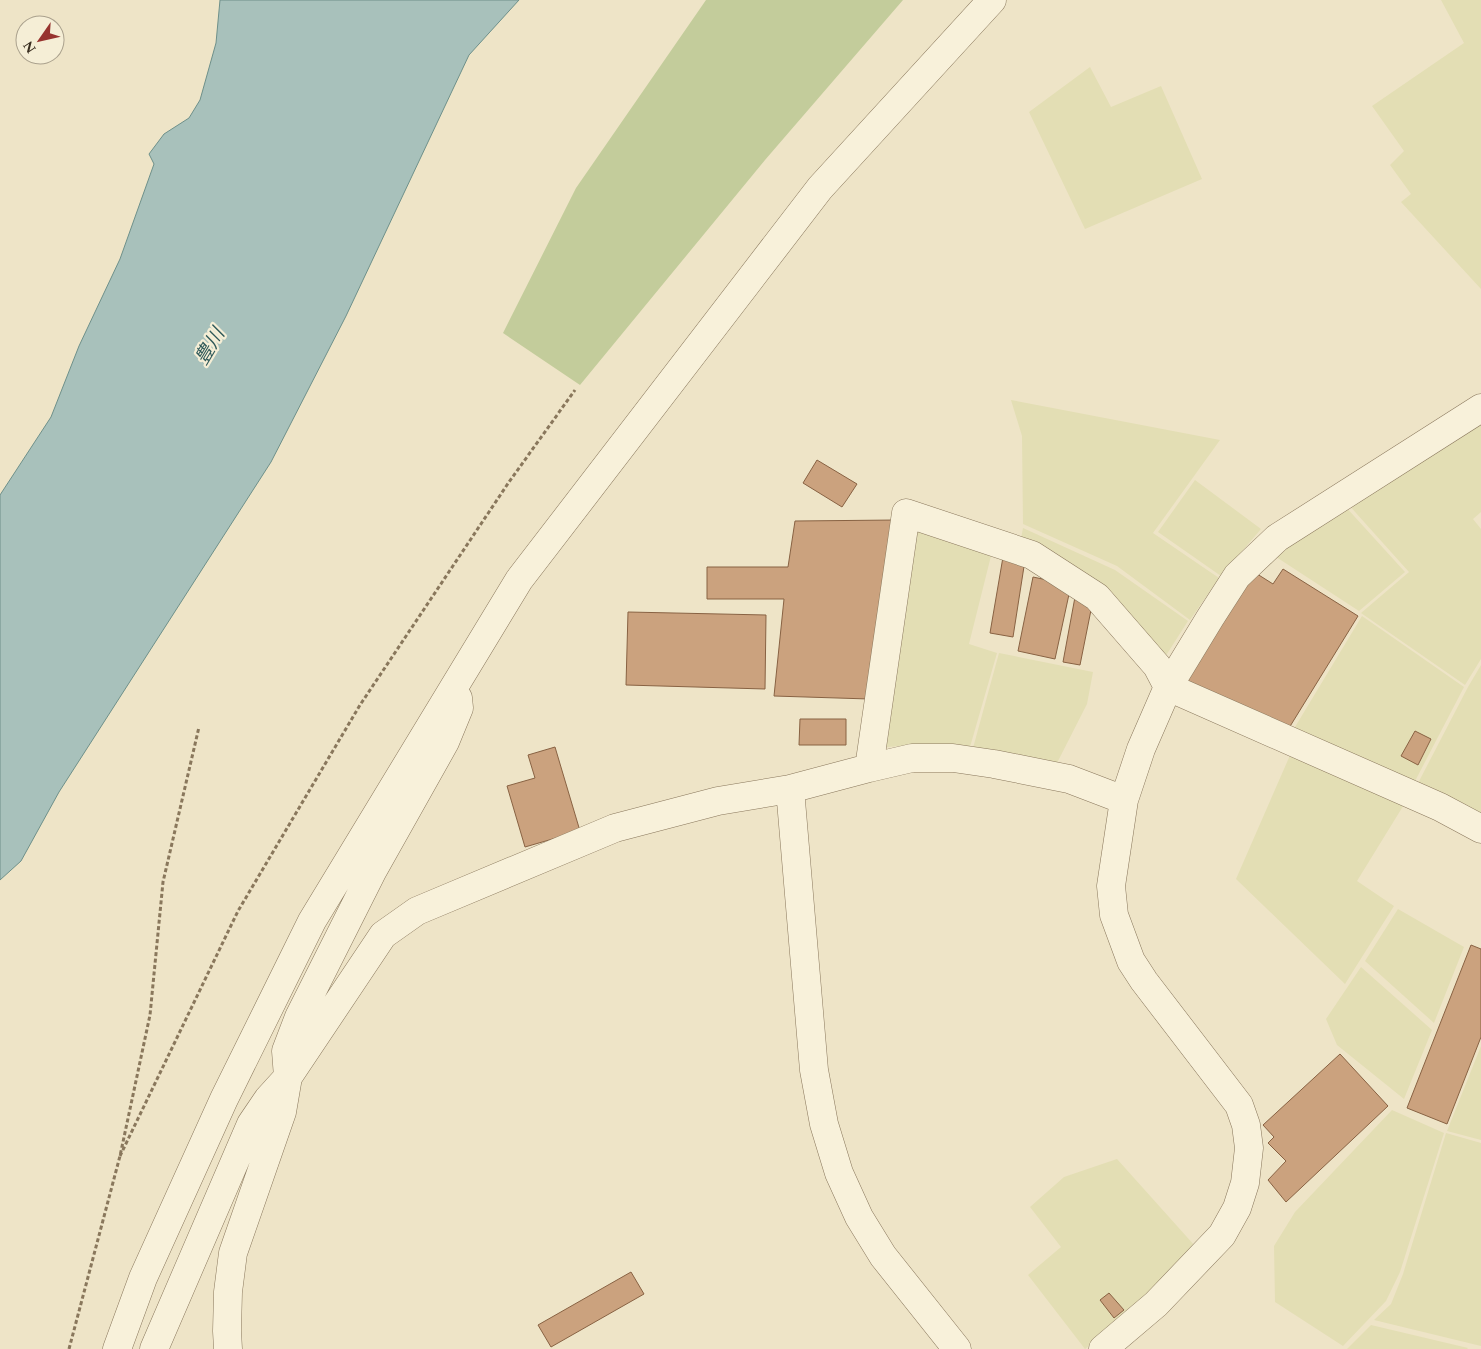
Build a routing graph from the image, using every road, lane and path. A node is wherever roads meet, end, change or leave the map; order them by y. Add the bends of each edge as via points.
1 (992, 0) edge
2 (575, 390) dead end
3 (1481, 408) edge
4 (458, 681) junction
5 (1168, 687) junction
6 (200, 727) dead end
7 (869, 768) junction
8 (790, 789) junction
9 (1124, 800) junction
10 (1481, 829) edge
11 (288, 1077) junction
12 (120, 1156) junction
13 (69, 1349) edge
14 (117, 1349) edge
15 (154, 1349) edge
16 (228, 1349) edge
17 (957, 1349) edge
18 (1103, 1349) edge

1 - 4 street via 820,188 519,580
2 - 12 path via 509,482 360,705 238,910
3 - 5 street via 1277,538 1237,576
4 - 11 street via 459,708 445,742 372,872 300,1017 286,1051
4 - 14 street via 312,921 224,1099 143,1278
5 - 7 street via 1156,666 1098,598 1032,555 906,513
5 - 9 street via 1141,749
5 - 10 street via 1440,807
6 - 12 path via 163,882 150,1014
7 - 8 street
7 - 9 street via 912,758 952,758 1069,779
8 - 11 street via 718,801 615,828 417,911 383,936
8 - 17 street via 814,1070 838,1173 882,1256
9 - 18 street via 1111,886 1114,915 1132,961 1144,981 1239,1105 1249,1148 1245,1183 1237,1208 1222,1235 1156,1304
11 - 15 street via 251,1124
11 - 16 street via 282,1112 233,1253 228,1292
12 - 13 path

